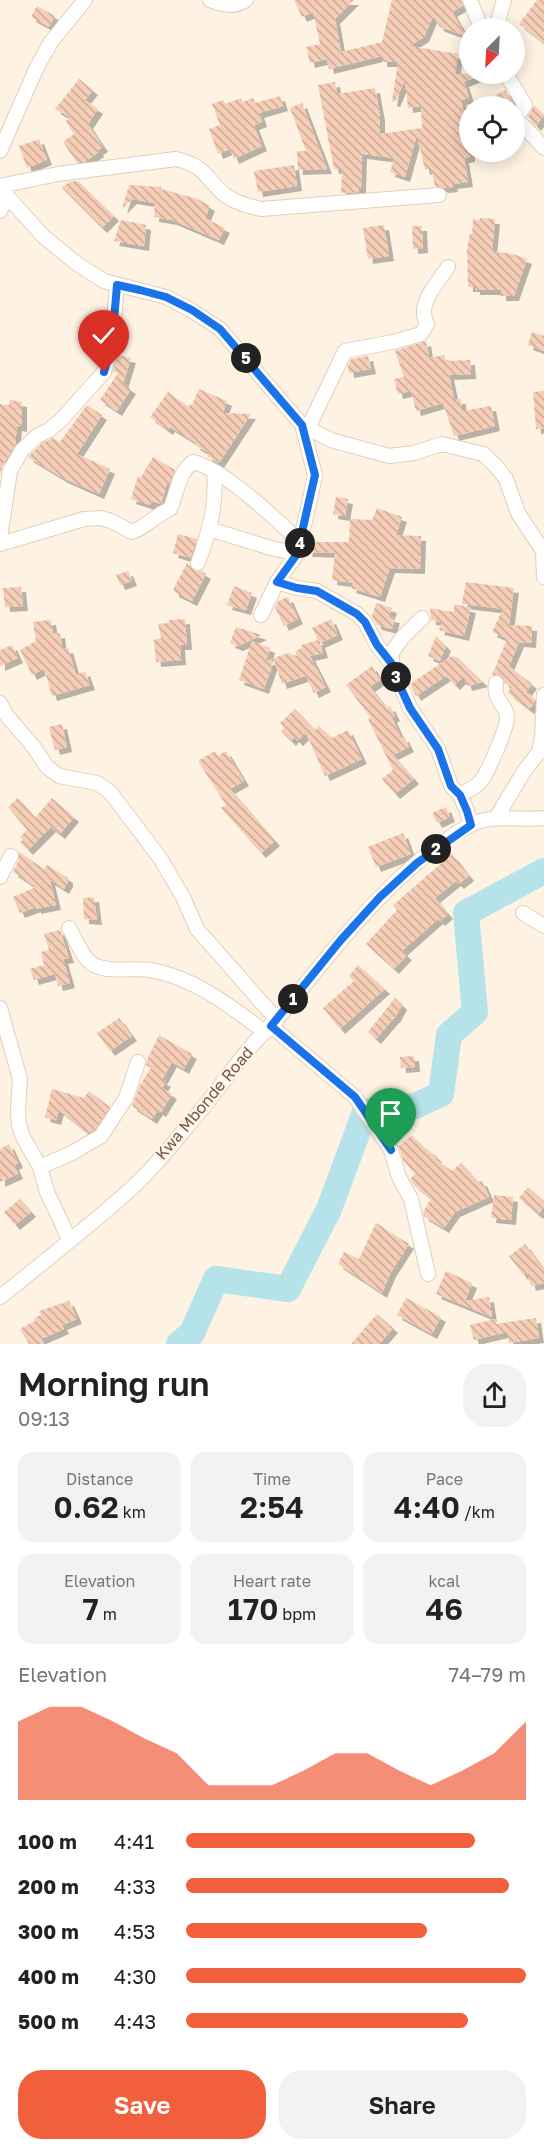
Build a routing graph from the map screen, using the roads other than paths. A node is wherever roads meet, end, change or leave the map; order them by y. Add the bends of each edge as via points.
1 (85, 0) edge
2 (210, 0) edge
3 (246, 0) edge
4 (470, 0) edge
5 (504, 0) edge
6 (477, 18) edge
7 (499, 18) edge
8 (512, 84) edge
9 (544, 148) edge
10 (0, 151) edge
11 (2, 191) edge
12 (439, 195) dead end
13 (0, 211) edge
14 (448, 267) dead end
15 (117, 285) junction
16 (305, 427) junction
17 (214, 472) junction
18 (209, 529) junction
19 (0, 538) edge
20 (0, 544) edge
21 (298, 548) junction
22 (198, 564) dead end
23 (544, 577) edge
24 (277, 582) junction
25 (261, 615) dead end
26 (422, 618) dead end
27 (392, 664) junction
28 (496, 683) dead end
29 (544, 695) edge
30 (0, 702) edge
31 (460, 795) junction
32 (496, 818) junction
33 (544, 818) edge
34 (471, 825) junction
35 (11, 856) dead end
36 (0, 877) edge
37 (523, 913) dead end
38 (544, 926) edge
39 (69, 928) dead end
40 (0, 1008) edge
41 (271, 1026) junction
42 (138, 1062) dead end
43 (40, 1167) junction
44 (70, 1241) junction
45 (428, 1274) dead end
46 (0, 1297) edge

1 - 10 street via 51,42
2 - 3 street via 225,6
4 - 6 street
5 - 7 street
8 - 9 street via 525,105 516,118
11 - 12 street via 58,174 176,159 203,170 225,195 242,205 261,209
11 - 13 street
11 - 15 street via 44,237 76,263
14 - 16 street via 426,302 423,312 428,324 421,334 345,351
15 - 16 street via 166,297 220,329
15 - 19 street via 112,344 104,372 60,421 22,450 10,471
16 - 21 street via 315,475
16 - 23 street via 331,440 389,456 442,444 483,454 506,479 518,513 543,550
17 - 18 street via 216,495
17 - 20 street via 193,462 179,478 170,509 132,532 101,518 84,519
17 - 21 street via 253,499
18 - 21 street via 271,548
18 - 22 street
21 - 24 street
24 - 25 street
24 - 27 street via 317,591 357,614
26 - 27 street via 392,652
27 - 31 street via 410,708 438,749 451,786
28 - 31 street via 495,693 507,716 506,727 479,783
29 - 32 street via 539,752
30 - 41 street via 47,767 59,776 97,783 110,792 160,858 197,929
31 - 34 street
32 - 33 street, Kwa Mbonde Road
32 - 34 street, Kwa Mbonde Road
34 - 41 street, Kwa Mbonde Road via 417,863 380,897
35 - 36 street
37 - 38 street
39 - 41 street via 94,966 151,970 192,982
40 - 43 street via 20,1079 19,1125
41 - 44 street, Kwa Mbonde Road via 135,1185
41 - 45 street via 355,1097 391,1150 411,1199
42 - 43 street via 126,1098 101,1136
43 - 44 street
44 - 46 street, Kwa Mbonde Road

